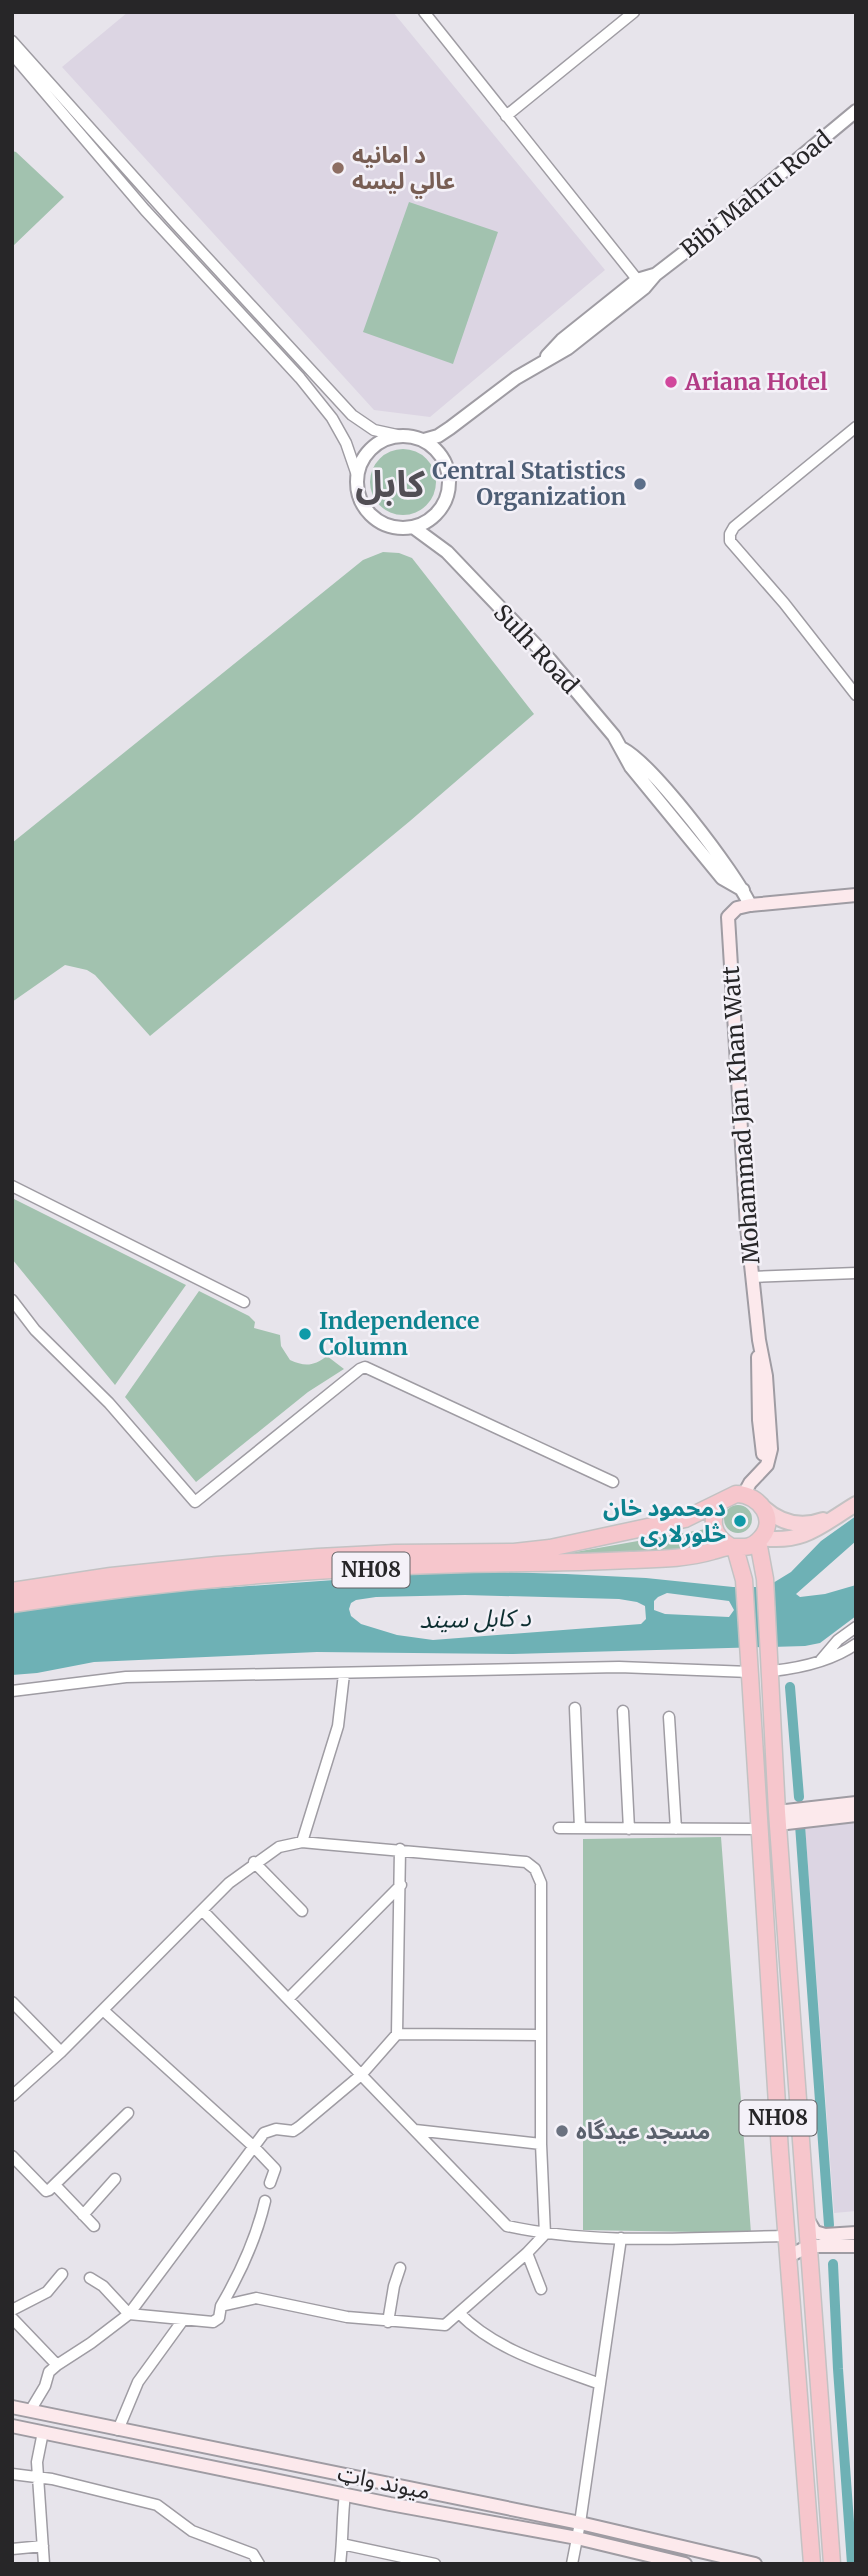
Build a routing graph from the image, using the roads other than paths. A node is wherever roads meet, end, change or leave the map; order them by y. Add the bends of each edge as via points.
1 (424, 12) edge
2 (634, 12) edge
3 (12, 41) edge
4 (12, 54) edge
5 (856, 111) edge
6 (506, 116) junction
7 (87, 133) junction
8 (641, 284) junction
9 (856, 427) edge
10 (397, 435) junction
11 (424, 440) junction
12 (357, 475) junction
13 (414, 527) junction
14 (856, 695) edge
15 (856, 895) edge
16 (750, 905) junction
17 (12, 1185) edge
18 (856, 1273) edge
19 (752, 1277) junction
20 (12, 1300) edge
21 (244, 1302) dead end
22 (613, 1482) dead end
23 (734, 1497) junction
24 (856, 1504) edge
25 (764, 1508) junction
26 (837, 1515) junction
27 (759, 1540) junction
28 (733, 1547) junction
29 (12, 1591) edge
30 (12, 1604) edge
31 (856, 1627) edge
32 (856, 1644) edge
33 (821, 1660) junction
34 (772, 1671) junction
35 (750, 1672) junction
36 (344, 1674) junction
37 (12, 1691) edge
38 (575, 1708) dead end
39 (623, 1711) dead end
40 (669, 1717) dead end
41 (856, 1804) edge
42 (856, 1815) edge
43 (778, 1818) junction
44 (559, 1828) dead end
45 (580, 1828) junction
46 (629, 1829) junction
47 (676, 1829) junction
48 (759, 1829) junction
49 (302, 1842) junction
50 (400, 1849) junction
51 (254, 1863) junction
52 (401, 1885) junction
53 (203, 1911) junction
54 (302, 1911) dead end
55 (289, 1998) junction
56 (12, 2001) edge
57 (104, 2011) junction
58 (397, 2034) junction
59 (540, 2035) junction
60 (61, 2052) junction
61 (361, 2075) junction
62 (12, 2096) edge
63 (128, 2113) dead end
64 (415, 2130) junction
65 (800, 2141) junction
66 (541, 2144) junction
67 (253, 2146) junction
68 (780, 2152) junction
69 (12, 2156) edge
70 (115, 2179) dead end
71 (271, 2183) dead end
72 (55, 2185) junction
73 (265, 2201) dead end
74 (83, 2215) junction
75 (806, 2217) junction
76 (94, 2226) dead end
77 (856, 2232) edge
78 (545, 2234) junction
79 (786, 2236) junction
80 (621, 2238) junction
81 (809, 2246) junction
82 (856, 2246) edge
83 (527, 2253) junction
84 (787, 2257) junction
85 (400, 2268) dead end
86 (62, 2274) dead end
87 (90, 2278) dead end
88 (541, 2289) dead end
89 (221, 2306) junction
90 (12, 2310) edge
91 (129, 2314) junction
92 (459, 2314) junction
93 (12, 2318) edge
94 (183, 2320) junction
95 (388, 2322) junction
96 (57, 2365) junction
97 (600, 2384) junction
98 (12, 2407) edge
99 (30, 2411) junction
100 (12, 2426) edge
101 (118, 2430) junction
102 (43, 2432) junction
103 (16, 2474) edge
104 (37, 2478) junction
105 (12, 2485) edge
106 (345, 2494) junction
107 (580, 2523) junction
108 (577, 2538) junction
109 (342, 2544) junction
110 (43, 2546) junction
111 (12, 2549) edge
112 (44, 2564) edge
113 (259, 2564) edge
114 (340, 2564) edge
115 (435, 2564) edge
116 (572, 2564) edge
117 (685, 2564) edge
118 (755, 2564) edge
119 (812, 2564) edge
120 (832, 2564) edge

1 - 6 street
2 - 6 street
3 - 7 street
4 - 7 street
5 - 8 street, Bibi Mahru Road
6 - 8 street
7 - 10 street via 352,415 374,430
7 - 12 street via 159,227 300,378 337,427
8 - 11 street, Bibi Mahru Road via 562,340 539,365 438,436
9 - 14 street via 734,527 730,541
10 - 11 street
10 - 12 street via 378,442 364,456
11 - 13 street via 441,454 450,475 447,498 433,516
12 - 13 street via 358,494 369,513 386,525
13 - 16 street, Sulh Road via 447,552 524,631 622,748 641,761 717,854
15 - 16 main road
16 - 19 main road, Mohammad Jan Khan Watt via 732,910 728,925
17 - 21 street
18 - 19 street
19 - 23 main road, Mohammad Jan Khan Watt via 766,1376 770,1454 766,1465
20 - 22 street via 35,1331 109,1403 195,1502 365,1367
23 - 25 highway via 759,1502
23 - 28 highway, NH08 via 713,1518 717,1535
23 - 29 highway, NH08 via 685,1519 550,1548 218,1565
24 - 26 main road
25 - 26 main road via 795,1524 812,1524
25 - 27 highway, NH08 via 767,1524
26 - 27 main road via 797,1538
27 - 28 highway, NH08 via 751,1546
27 - 34 highway, NH08
28 - 30 highway, NH08 via 692,1557 218,1578
28 - 35 highway, NH08 via 744,1580
31 - 33 street
32 - 33 street
33 - 34 street
34 - 43 highway, NH08
35 - 36 street via 619,1667
35 - 48 highway, NH08
36 - 37 street via 127,1677
36 - 49 street via 338,1726
38 - 45 street
39 - 46 street
40 - 47 street
41 - 43 main road
42 - 43 main road
43 - 65 highway, NH08
44 - 45 street
45 - 46 street
46 - 47 street
47 - 48 street
48 - 68 highway, NH08
49 - 50 street
49 - 51 street via 279,1847
50 - 52 street
50 - 59 street via 526,1862 535,1869 541,1883
51 - 53 street
51 - 54 street
52 - 55 street
52 - 58 street
53 - 55 street
53 - 57 street
55 - 61 street
56 - 60 street
57 - 60 street
57 - 67 street
58 - 59 street
58 - 61 street
59 - 66 street
60 - 62 street
61 - 64 street
61 - 67 street via 293,2131 269,2130
63 - 72 street
64 - 66 street
64 - 78 street via 507,2226
65 - 68 highway
65 - 75 highway, NH08
66 - 78 street
67 - 71 street via 275,2169
67 - 91 street
68 - 79 highway, NH08
69 - 72 street via 46,2191
70 - 74 street
72 - 74 street
73 - 89 street via 244,2267
74 - 76 street
75 - 77 main road via 815,2232 825,2235
75 - 81 highway, NH08
78 - 80 street
78 - 83 street
79 - 80 street
79 - 84 highway, NH08
80 - 97 street
81 - 82 main road
81 - 84 main road
81 - 120 highway, NH08
83 - 88 street
83 - 92 street
84 - 119 highway, NH08
85 - 95 street
86 - 90 street via 47,2292
87 - 91 street
89 - 94 street via 219,2318 213,2322
89 - 95 street via 256,2298
91 - 94 street
91 - 96 street
92 - 95 street via 445,2325
92 - 97 street via 476,2331 527,2357
93 - 96 street
94 - 101 street via 138,2382
96 - 99 street
97 - 107 street
98 - 99 main road, میوند واټ
99 - 101 main road, میوند واټ
100 - 102 main road, میوند واټ
101 - 107 main road, میوند واټ
102 - 104 street
102 - 106 main road, میوند واټ
103 - 104 street
103 - 105 street
104 - 110 street
104 - 113 street via 157,2505 192,2531 253,2554
106 - 108 main road, میوند واټ
106 - 109 street
107 - 108 street
107 - 118 main road, میوند واټ
108 - 116 street
108 - 117 main road, میوند واټ
109 - 114 street
109 - 115 street
110 - 111 street
110 - 112 street

